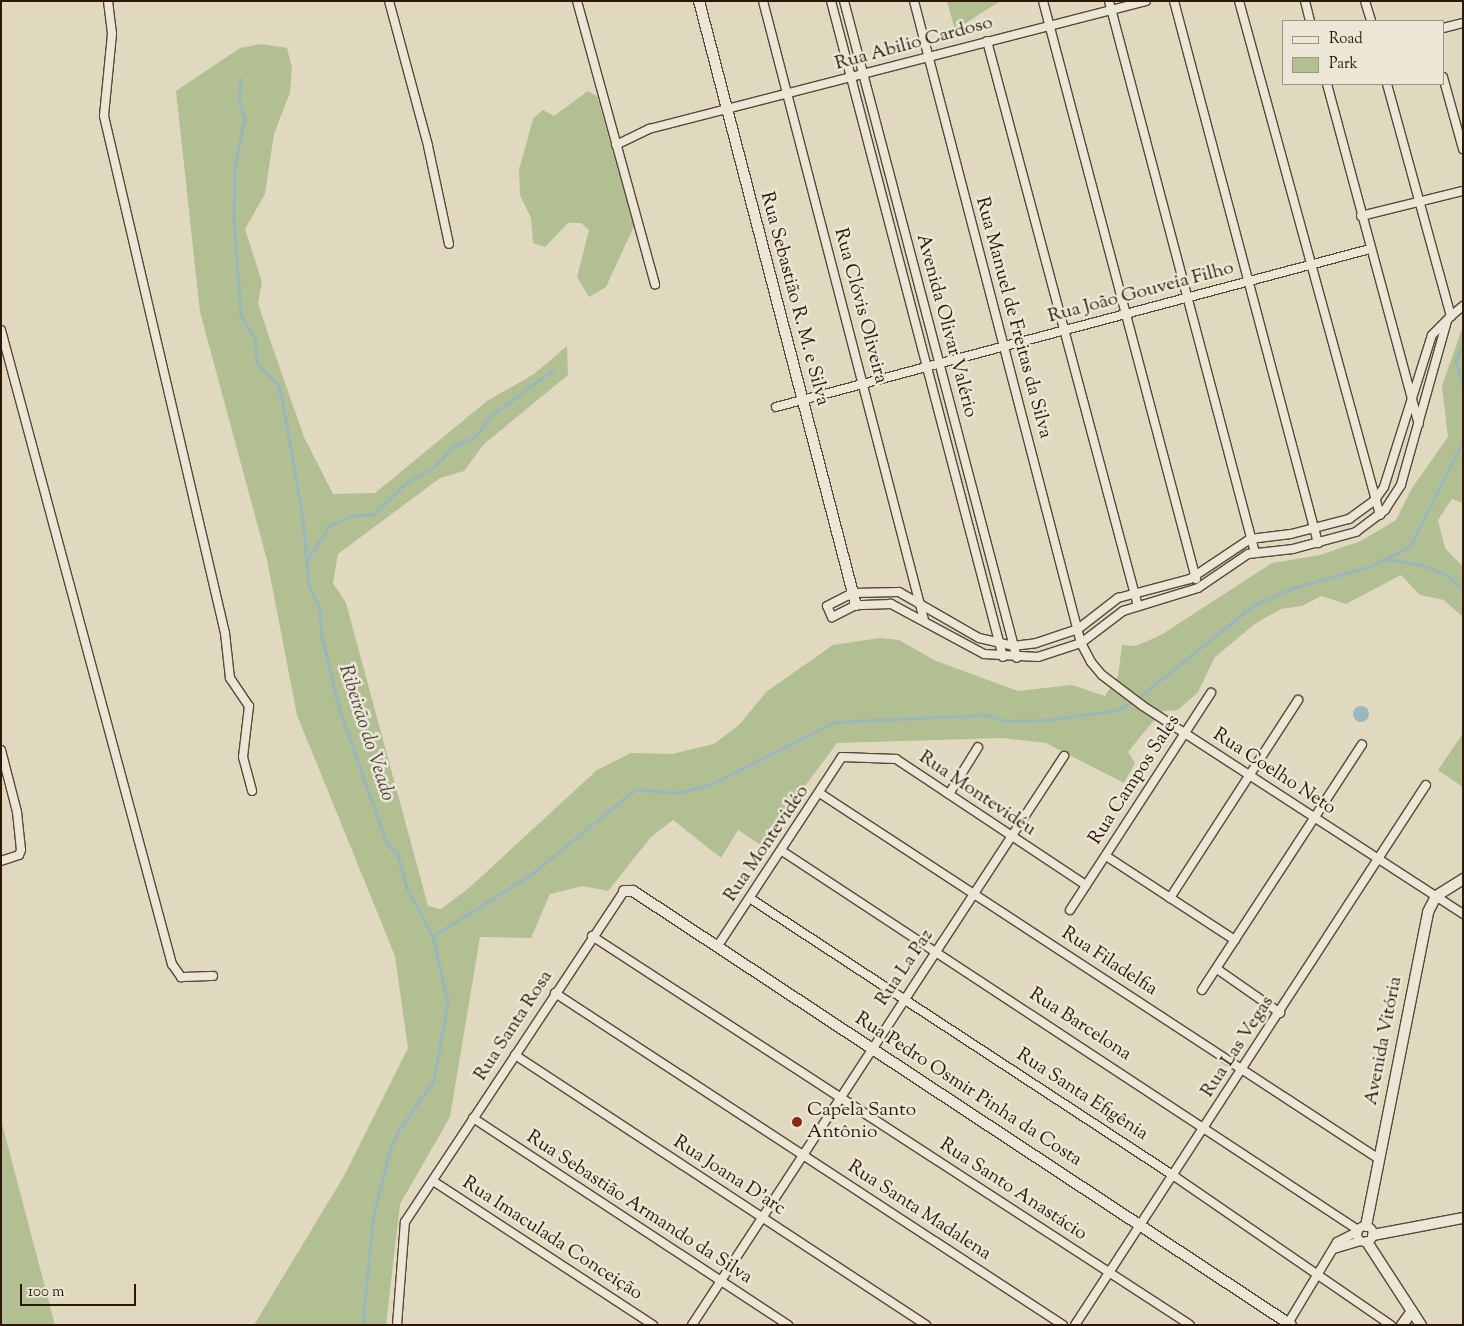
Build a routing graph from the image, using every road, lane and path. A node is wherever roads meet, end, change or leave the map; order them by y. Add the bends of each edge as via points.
1 (108, 1) edge
2 (389, 1) edge
3 (577, 1) edge
4 (698, 1) edge
5 (764, 1) edge
6 (831, 1) edge
7 (844, 1) edge
8 (914, 1) edge
9 (1043, 1) edge
10 (1109, 1) edge
11 (1146, 1) edge
12 (1174, 1) edge
13 (1239, 1) edge
14 (1304, 1) edge
15 (1365, 1) edge
16 (1111, 10) junction
17 (1310, 20) edge
18 (1371, 20) edge
19 (1463, 23) edge
20 (1050, 26) junction
21 (1444, 28) edge
22 (987, 41) junction
23 (928, 57) junction
24 (864, 75) junction
25 (851, 78) junction
26 (1444, 81) edge
27 (1327, 85) edge
28 (1387, 85) edge
29 (788, 95) junction
30 (727, 112) junction
31 (616, 145) junction
32 (1463, 149) edge
33 (1463, 191) edge
34 (1418, 202) junction
35 (1361, 216) junction
36 (449, 244) dead end
37 (1370, 249) junction
38 (1309, 265) junction
39 (1248, 281) junction
40 (655, 284) dead end
41 (1187, 298) junction
42 (1463, 306) edge
43 (1127, 314) junction
44 (1449, 318) junction
45 (1, 330) edge
46 (1064, 330) junction
47 (1004, 347) junction
48 (939, 363) junction
49 (928, 365) junction
50 (863, 384) junction
51 (803, 400) junction
52 (1412, 400) junction
53 (776, 407) dead end
54 (1419, 424) junction
55 (1374, 501) junction
56 (1380, 515) junction
57 (1314, 529) junction
58 (1250, 539) junction
59 (1318, 543) junction
60 (1255, 552) junction
61 (1195, 576) junction
62 (1198, 588) junction
63 (853, 593) junction
64 (1134, 594) junction
65 (918, 599) junction
66 (856, 605) junction
67 (1138, 606) junction
68 (924, 620) junction
69 (1078, 629) junction
70 (1081, 643) junction
71 (1000, 644) junction
72 (1013, 646) junction
73 (1003, 657) junction
74 (1017, 658) junction
75 (1210, 693) dead end
76 (1298, 700) dead end
77 (1185, 732) junction
78 (1362, 745) dead end
79 (978, 747) dead end
80 (1, 750) edge
81 (1064, 756) dead end
82 (842, 757) joint
83 (1248, 775) junction
84 (1426, 785) dead end
85 (252, 791) dead end
86 (820, 794) junction
87 (949, 794) junction
88 (1315, 819) junction
89 (1011, 837) junction
90 (782, 851) junction
91 (1106, 856) junction
92 (1380, 860) junction
93 (1, 861) edge
94 (1463, 879) edge
95 (1086, 885) junction
96 (624, 891) joint
97 (974, 893) junction
98 (1436, 896) junction
99 (1170, 898) junction
100 (751, 899) junction
101 (1070, 910) dead end
102 (1463, 914) edge
103 (592, 936) junction
104 (1235, 940) junction
105 (717, 947) junction
106 (936, 950) junction
107 (1217, 969) junction
108 (213, 976) dead end
109 (1202, 990) dead end
110 (555, 993) junction
111 (904, 998) junction
112 (1280, 1012) junction
113 (872, 1047) junction
114 (515, 1055) junction
115 (1243, 1070) junction
116 (840, 1096) junction
117 (473, 1118) junction
118 (1205, 1127) junction
119 (803, 1154) junction
120 (1379, 1159) junction
121 (1174, 1176) junction
122 (433, 1181) junction
123 (763, 1218) junction
124 (1463, 1218) edge
125 (1141, 1225) junction
126 (1360, 1229) junction
127 (1366, 1239) junction
128 (1334, 1248) junction
129 (1110, 1272) junction
130 (1318, 1273) junction
131 (721, 1281) junction
132 (1412, 1311) junction
133 (1289, 1324) edge
134 (397, 1325) edge
135 (653, 1325) edge
136 (692, 1325) edge
137 (788, 1325) edge
138 (926, 1325) edge
139 (1064, 1325) edge
140 (1075, 1325) edge
141 (1190, 1325) edge
142 (1391, 1325) edge
143 (1402, 1325) edge
144 (1421, 1325) edge

1 - 85 street via 112,34 104,116 225,632 230,678 249,706 243,757
2 - 36 street via 428,146
3 - 31 street
4 - 30 street, Rua Sebastião R. M. e Silva
5 - 29 street, Rua Clóvis Oliveira
6 - 25 street
7 - 24 street, Avenida Olivar Valério
8 - 23 street, Rua Manuel de Freitas da Silva
9 - 20 street
10 - 16 street
11 - 16 street, Rua Abilio Cardoso
12 - 39 street
13 - 38 street
14 - 17 street
15 - 18 street
16 - 20 street, Rua Abilio Cardoso
16 - 41 street
19 - 21 street
20 - 22 street, Rua Abilio Cardoso
20 - 43 street
22 - 23 street, Rua Abilio Cardoso
22 - 46 street
23 - 24 street, Rua Abilio Cardoso
23 - 47 street, Rua Manuel de Freitas da Silva
24 - 25 street, Rua Abilio Cardoso
24 - 48 street, Avenida Olivar Valério
25 - 29 street, Rua Abilio Cardoso
25 - 49 street
26 - 32 street
27 - 35 street
28 - 34 street
29 - 30 street, Rua Abilio Cardoso
29 - 50 street, Rua Clóvis Oliveira
30 - 31 street, Rua Abilio Cardoso via 649,129
30 - 51 street, Rua Sebastião R. M. e Silva
31 - 40 street
33 - 34 street
34 - 35 street
34 - 44 street
35 - 37 street
37 - 38 street, Rua João Gouveia Filho
37 - 52 street
38 - 39 street, Rua João Gouveia Filho
38 - 55 street
39 - 41 street, Rua João Gouveia Filho
39 - 57 street
41 - 43 street, Rua João Gouveia Filho
41 - 58 street
42 - 44 street
43 - 46 street, Rua João Gouveia Filho
43 - 61 street
44 - 52 street via 1432,335
44 - 54 street
45 - 108 street via 172,964 181,977
46 - 47 street, Rua João Gouveia Filho
46 - 64 street
47 - 48 street, Rua João Gouveia Filho
47 - 69 street, Rua Manuel de Freitas da Silva
48 - 49 street, Rua João Gouveia Filho
48 - 72 street, Avenida Olivar Valério
49 - 50 street, Rua João Gouveia Filho
49 - 71 street
50 - 51 street, Rua João Gouveia Filho
50 - 65 street, Rua Clóvis Oliveira
51 - 53 street, Rua João Gouveia Filho
51 - 63 street, Rua Sebastião R. M. e Silva
52 - 54 street
52 - 55 street via 1388,480
54 - 56 street via 1401,485
55 - 56 street
55 - 57 street via 1349,518
56 - 59 street via 1356,532
57 - 58 street
57 - 59 street
58 - 60 street
58 - 61 street
59 - 60 street
60 - 62 street
61 - 62 street
61 - 64 street
62 - 67 street
63 - 65 street via 899,592
63 - 66 street, Rua Sebastião R. M. e Silva
63 - 66 street via 827,606 832,617
64 - 67 street
64 - 69 street via 1111,601
65 - 68 street, Rua Clóvis Oliveira
65 - 71 street via 972,634
66 - 68 street via 891,604
67 - 70 street via 1118,614
68 - 73 street via 965,646
69 - 70 street, Rua Manuel de Freitas da Silva
69 - 72 street
70 - 74 street
70 - 77 street, Rua Coelho Neto via 1102,675 1125,694
71 - 72 street
71 - 73 street
72 - 74 street, Avenida Olivar Valério
73 - 74 street
75 - 77 street, Rua Campos Sales
76 - 83 street
77 - 83 street, Rua Coelho Neto
77 - 91 street, Rua Campos Sales
78 - 88 street
79 - 87 street
80 - 93 street via 17,812 21,850 19,856
81 - 89 street, Rua La Paz
82 - 86 street, Rua Montevidéo
82 - 87 street, Rua Montevidéu via 896,758
83 - 88 street, Rua Coelho Neto
83 - 99 street
84 - 92 street, Rua Las Vegas
86 - 90 street, Rua Montevidéo
86 - 97 street, Rua Filadelfia
87 - 89 street, Rua Montevidéu
88 - 92 street, Rua Coelho Neto
88 - 104 street
89 - 95 street, Rua Montevidéu
89 - 97 street, Rua La Paz
90 - 100 street, Rua Montevidéo
90 - 106 street, Rua Barcelona
91 - 95 street, Rua Campos Sales
91 - 99 street
92 - 98 street, Rua Coelho Neto
92 - 112 street, Rua Las Vegas
94 - 98 street
95 - 101 street, Rua Campos Sales
96 - 103 street, Rua Santa Rosa
96 - 105 street, Rua Pedro Osmir Pinha da Costa via 633,891
97 - 106 street, Rua La Paz
97 - 115 street, Rua Filadelfia
98 - 102 street, Rua Coelho Neto
98 - 120 street, Avenida Vitória via 1424,924
99 - 104 street
100 - 105 street, Rua Montevidéo
100 - 111 street, Rua Santa Efigênia
103 - 110 street, Rua Santa Rosa
103 - 116 street, Rua Santo Anastácio
104 - 107 street
105 - 113 street, Rua Pedro Osmir Pinha da Costa
106 - 111 street, Rua La Paz
106 - 118 street, Rua Barcelona
107 - 109 street
107 - 112 street
110 - 114 street, Rua Santa Rosa
110 - 119 street, Rua Santa Madalena
111 - 113 street, Rua La Paz
111 - 121 street, Rua Santa Efigênia
112 - 115 street, Rua Las Vegas
113 - 116 street, Rua La Paz
113 - 125 street, Rua Pedro Osmir Pinha da Costa
114 - 117 street, Rua Santa Rosa
114 - 123 street, Rua Joana D'arc
115 - 118 street, Rua Las Vegas
115 - 120 street, Rua Filadelfia
116 - 119 street, Rua La Paz
116 - 129 street, Rua Santo Anastácio
117 - 122 street, Rua Santa Rosa
117 - 131 street, Rua Sebastião Armando da Silva
118 - 121 street, Rua Las Vegas
118 - 126 street, Rua Barcelona
119 - 123 street, Rua La Paz
119 - 139 street, Rua Santa Madalena
120 - 126 street, Avenida Vitória
121 - 125 street, Rua Las Vegas
121 - 130 street, Rua Santa Efigênia
122 - 134 street, Rua Santa Rosa via 405,1222
122 - 135 street, Rua Imaculada Conceição
123 - 131 street, Rua La Paz
123 - 138 street, Rua Joana D'arc
124 - 127 street
125 - 129 street, Rua Las Vegas
125 - 133 street, Rua Pedro Osmir Pinha da Costa
126 - 127 street
126 - 127 street
126 - 128 street via 1346,1234
127 - 128 street
127 - 132 street
128 - 130 street
129 - 140 street, Rua Las Vegas
129 - 141 street, Rua Santo Anastácio
130 - 133 street
130 - 142 street, Rua Santa Efigênia
131 - 136 street, Rua La Paz
131 - 137 street, Rua Sebastião Armando da Silva
132 - 143 street
132 - 144 street

